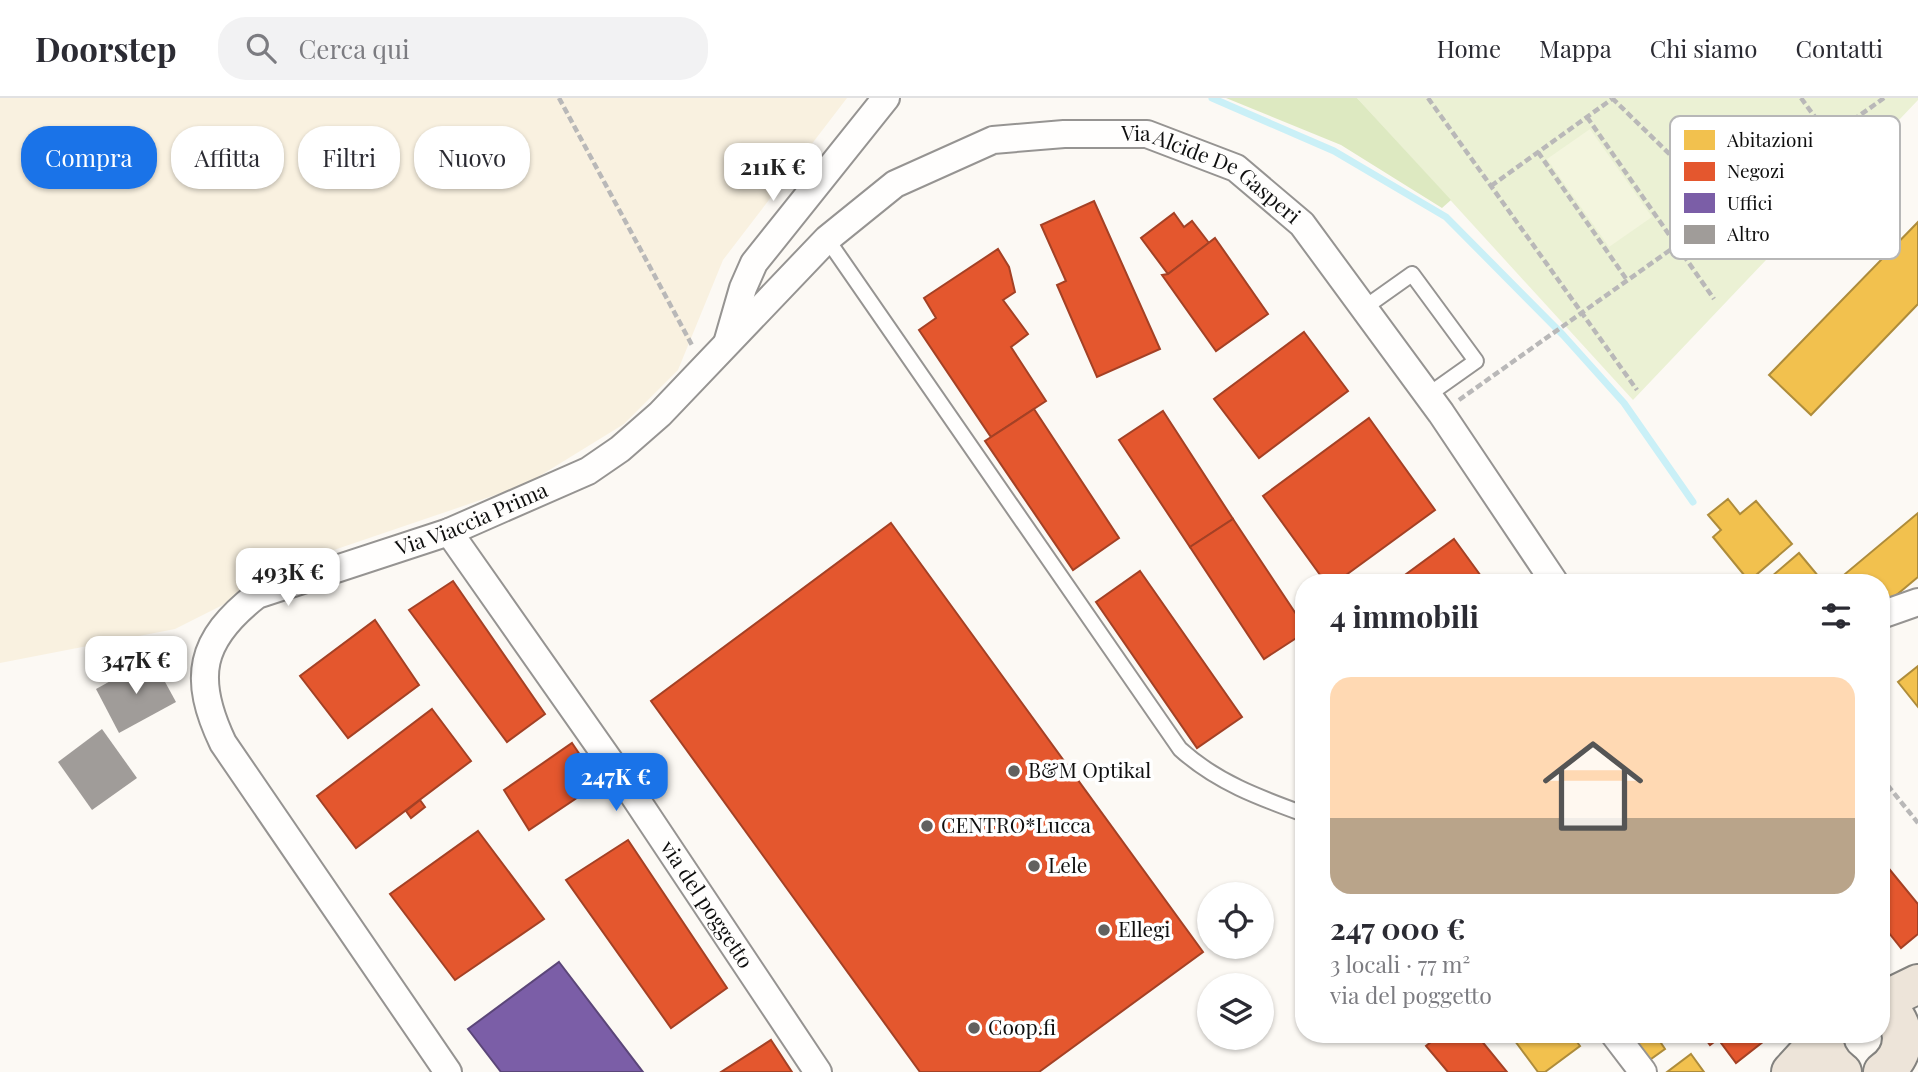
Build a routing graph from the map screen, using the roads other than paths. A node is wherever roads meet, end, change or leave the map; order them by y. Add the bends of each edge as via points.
1 (886, 98) edge
2 (827, 239) junction
3 (1364, 309) junction
4 (735, 335) junction
5 (1434, 404) junction
6 (449, 531) junction
7 (1549, 574) edge
8 (1918, 602) edge
9 (1890, 612) edge
10 (1295, 811) edge
11 (1918, 984) edge
12 (1897, 1033) edge
13 (1621, 1043) edge
14 (1817, 1043) edge
15 (1825, 1043) edge
16 (448, 1072) edge
17 (818, 1072) edge
18 (1643, 1072) edge
19 (1791, 1072) edge
20 (1842, 1072) edge

1 - 4 street via 754,263 743,288
2 - 3 street, Via Alcide De Gasperi via 895,184 993,140 1147,134 1236,168 1302,224
2 - 4 street, Via Alcide De Gasperi
2 - 10 lane via 1180,749 1249,794
3 - 5 street, Via Alcide De Gasperi
3 - 5 lane via 1412,274 1476,361
4 - 6 street, Via Viaccia Prima via 660,415 588,471
5 - 7 street, Via Alcide De Gasperi
6 - 16 street, Via Viaccia Prima via 257,595 222,631 204,668 203,687 223,743
6 - 17 street, via del poggetto via 628,787
8 - 9 street
11 - 12 main road
13 - 18 street
14 - 19 main road
15 - 20 main road via 1830,1061

